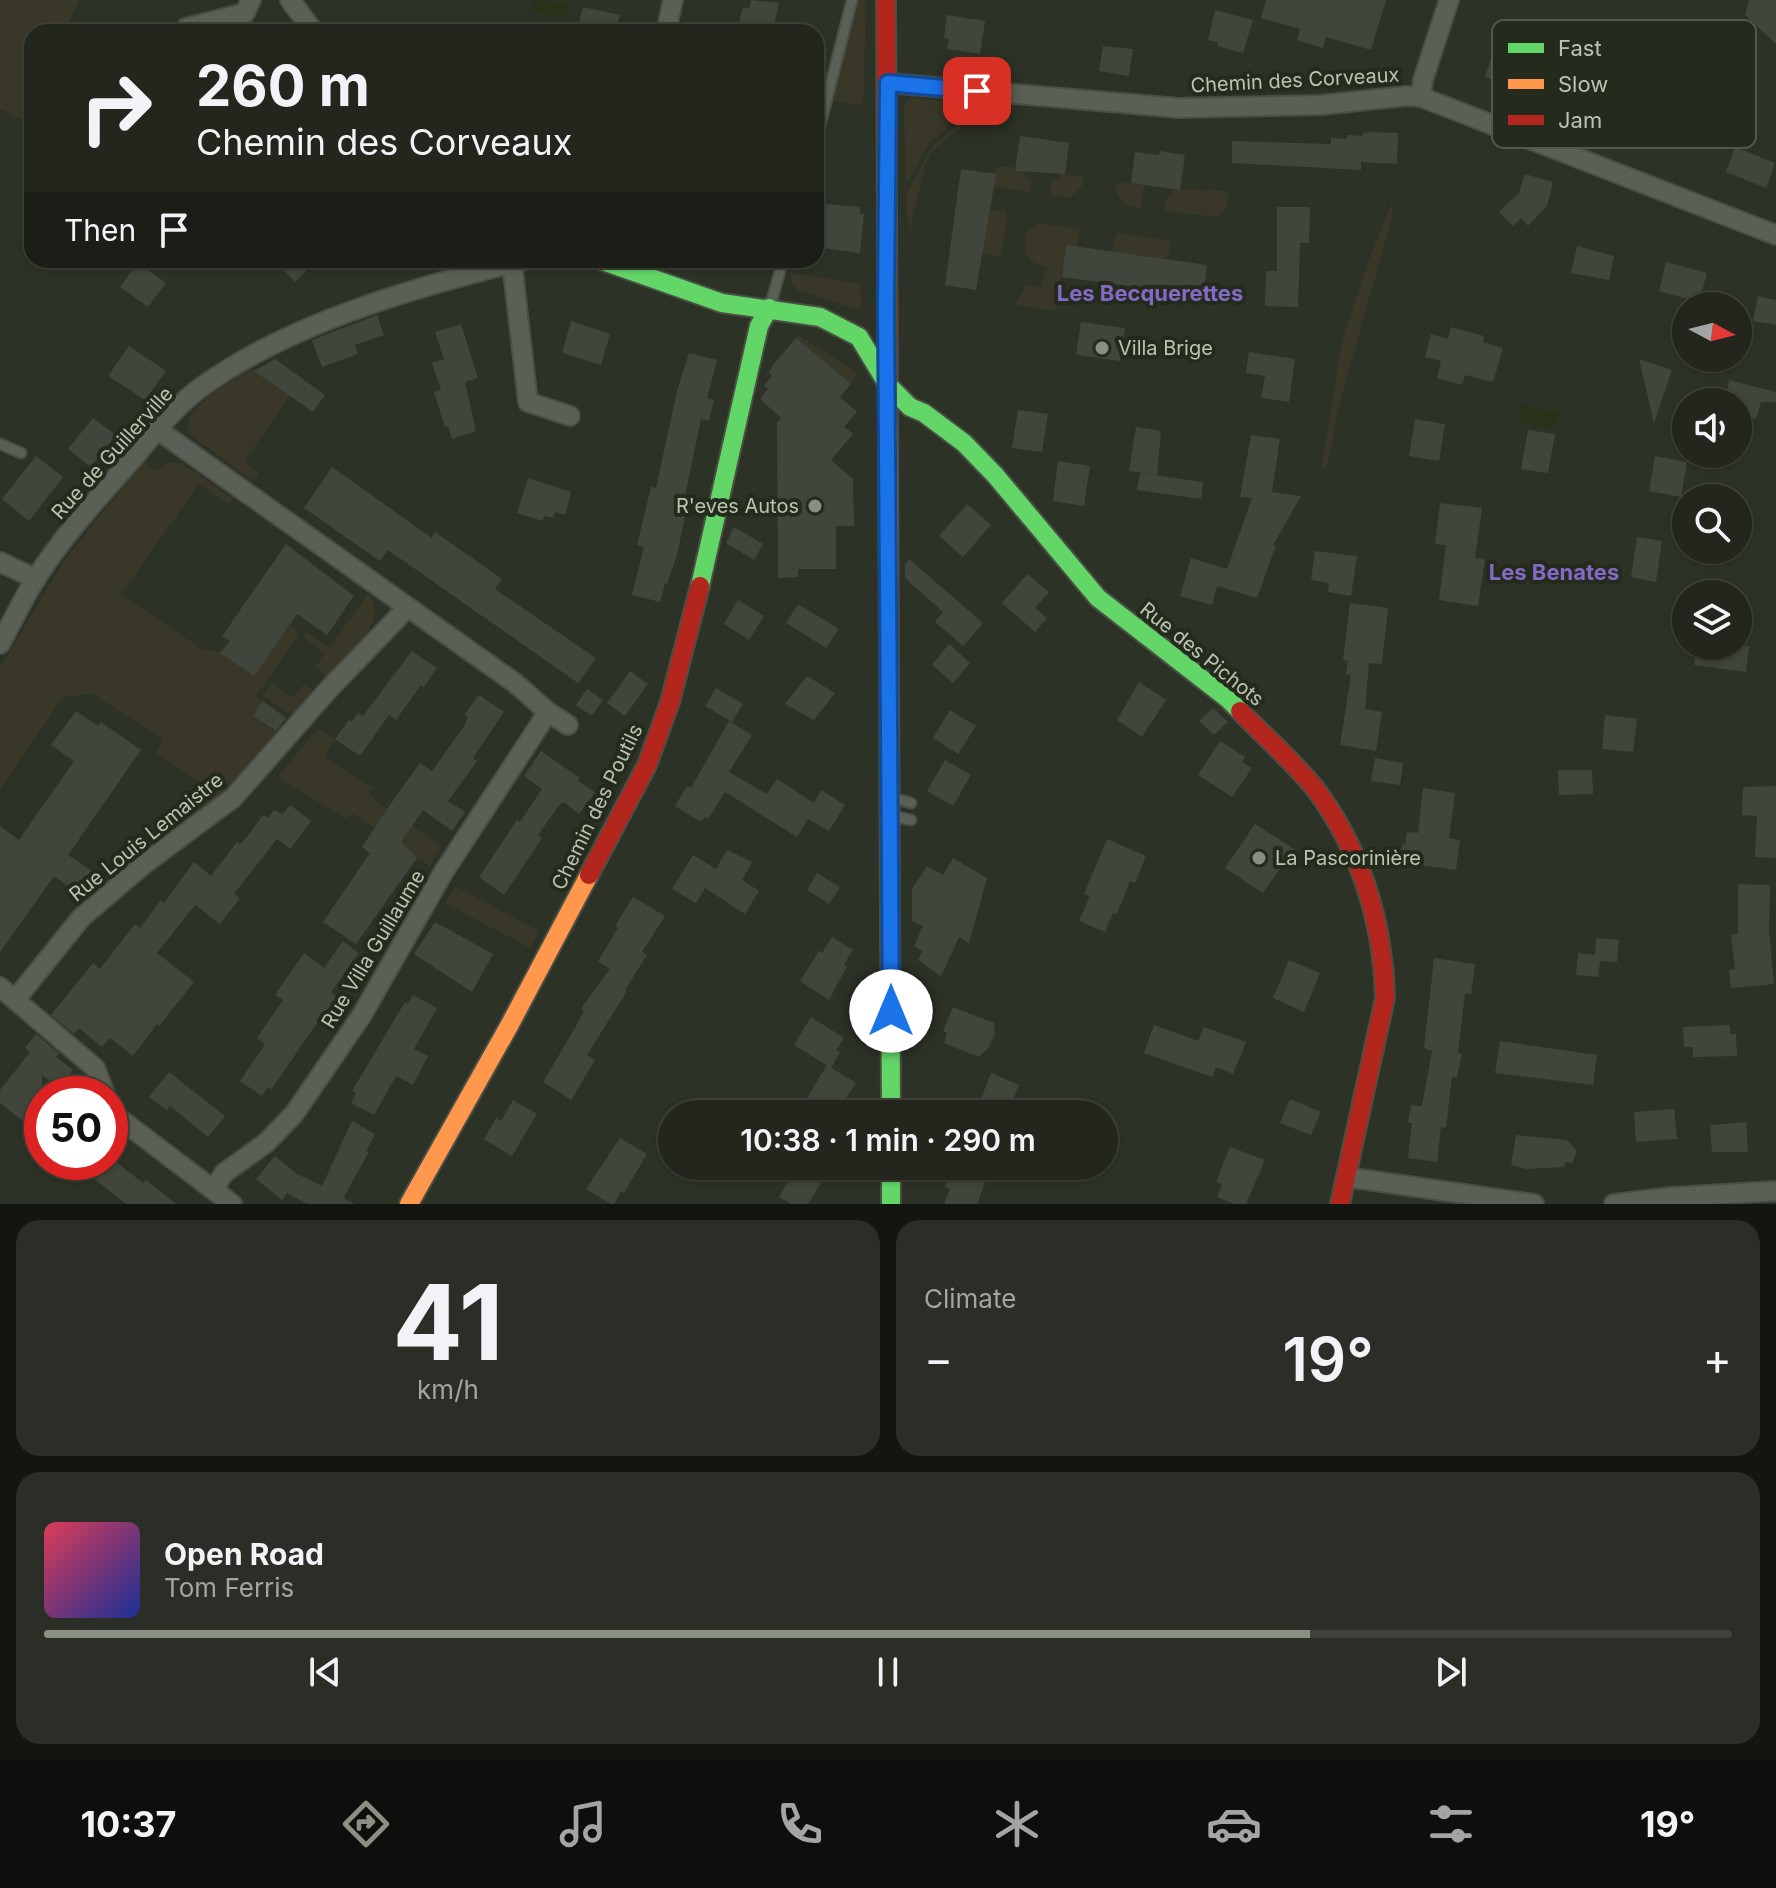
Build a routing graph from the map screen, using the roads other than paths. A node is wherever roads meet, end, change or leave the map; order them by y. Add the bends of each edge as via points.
1 (251, 0) edge
2 (290, 0) edge
3 (673, 0) edge
4 (852, 0) edge
5 (886, 0) edge
6 (1449, 0) edge
7 (202, 24) edge
8 (308, 24) edge
9 (668, 24) edge
10 (888, 83) junction
11 (1421, 97) junction
12 (824, 110) edge
13 (1492, 125) edge
14 (1552, 148) edge
15 (1776, 235) edge
16 (495, 268) edge
17 (518, 268) edge
18 (627, 268) edge
19 (781, 268) edge
20 (769, 308) junction
21 (888, 385) junction
22 (570, 416) dead end
23 (158, 430) junction
24 (0, 444) edge
25 (21, 453) dead end
26 (0, 562) edge
27 (36, 579) junction
28 (407, 608) junction
29 (0, 644) edge
30 (548, 712) junction
31 (568, 725) dead end
32 (911, 803) dead end
33 (890, 806) junction
34 (911, 820) dead end
35 (0, 987) edge
36 (15, 1000) junction
37 (98, 1076) edge
38 (891, 1100) edge
39 (128, 1126) edge
40 (1346, 1177) junction
41 (891, 1180) edge
42 (214, 1189) junction
43 (1776, 1191) edge
44 (232, 1204) edge
45 (409, 1204) edge
46 (891, 1204) edge
47 (1340, 1204) edge
48 (1534, 1204) edge
49 (1614, 1204) edge

1 - 7 street via 245,13
2 - 8 street
3 - 9 street
4 - 12 lane
5 - 10 street
6 - 11 street
10 - 11 street, Chemin des Corveaux via 1179,108
10 - 21 street
11 - 13 street, Chemin des Corveaux
14 - 15 street, Chemin des Corveaux
16 - 23 street, Rue de Guillerville via 350,312 272,345 201,387
17 - 22 street via 528,402
18 - 20 street via 722,303
19 - 20 lane, Chemin des Poutils
20 - 21 street via 820,317 859,337
20 - 45 street, Chemin des Poutils via 759,326 688,640 647,765
21 - 33 street
21 - 40 street, Rue des Pichots via 910,407 964,443 1098,598 1228,699 1315,789 1344,832 1366,879 1384,964 1385,998
23 - 27 street, Rue de Guillerville via 79,520
23 - 28 street
24 - 25 lane
26 - 27 street
27 - 29 street, Rue de Guillerville
28 - 30 street
28 - 36 street, Rue Louis Lemaistre via 233,798 81,918
30 - 31 street
30 - 42 street, Rue Villa Guillaume via 443,873 362,1015 294,1114 266,1143 224,1173
32 - 33 lane
33 - 34 lane
33 - 38 street
35 - 36 street
36 - 37 street
39 - 42 street
40 - 47 street, Rue des Pichots
40 - 48 street
41 - 46 street
42 - 44 street
43 - 49 street

